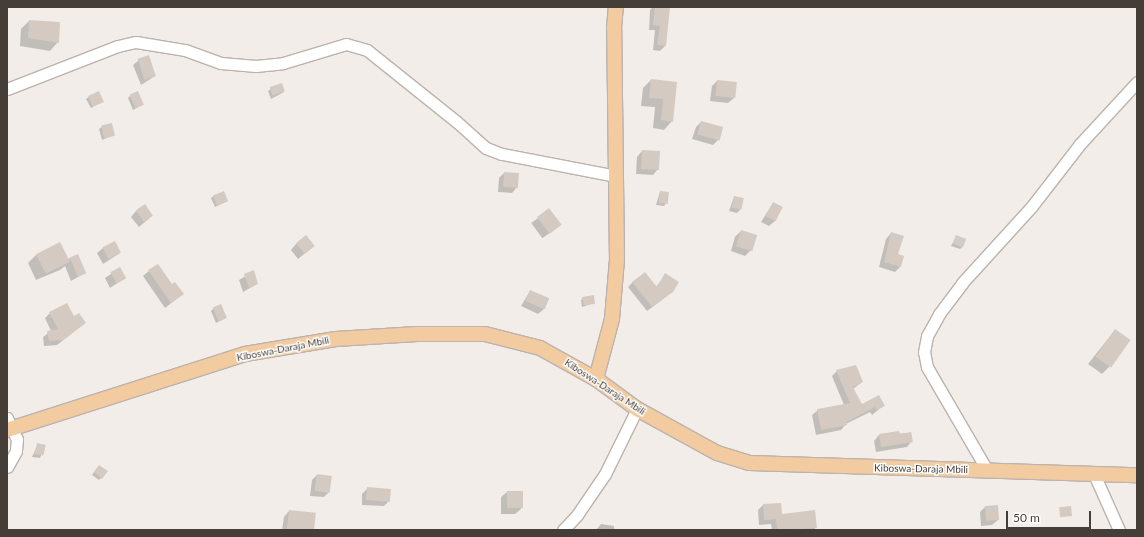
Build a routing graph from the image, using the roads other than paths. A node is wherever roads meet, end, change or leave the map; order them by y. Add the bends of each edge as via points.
1 (616, 7) edge
2 (1137, 82) edge
3 (7, 89) edge
4 (616, 176) junction
5 (596, 379) junction
6 (637, 409) junction
7 (9, 426) edge
8 (7, 467) edge
9 (987, 470) junction
10 (1094, 474) junction
11 (1137, 475) edge
12 (563, 530) edge
13 (1119, 530) edge

1 - 4 main road
2 - 9 street via 1080,144 1032,206 962,283 939,314 927,336 924,352 928,367
3 - 4 street via 118,46 136,42 185,50 220,63 256,66 283,63 346,44 366,50 486,148 502,154
4 - 5 main road via 617,260 612,319
5 - 6 main road, Kiboswa-Daraja Mbili
5 - 7 main road, Kiboswa-Daraja Mbili via 540,348 485,334 417,334 336,339 244,354
6 - 9 main road, Kiboswa-Daraja Mbili via 717,453 749,463
6 - 12 street via 605,474 577,515
7 - 8 street via 17,438 16,451
9 - 10 main road, Kiboswa-Daraja Mbili
10 - 11 main road, Kiboswa-Daraja Mbili
10 - 13 street

